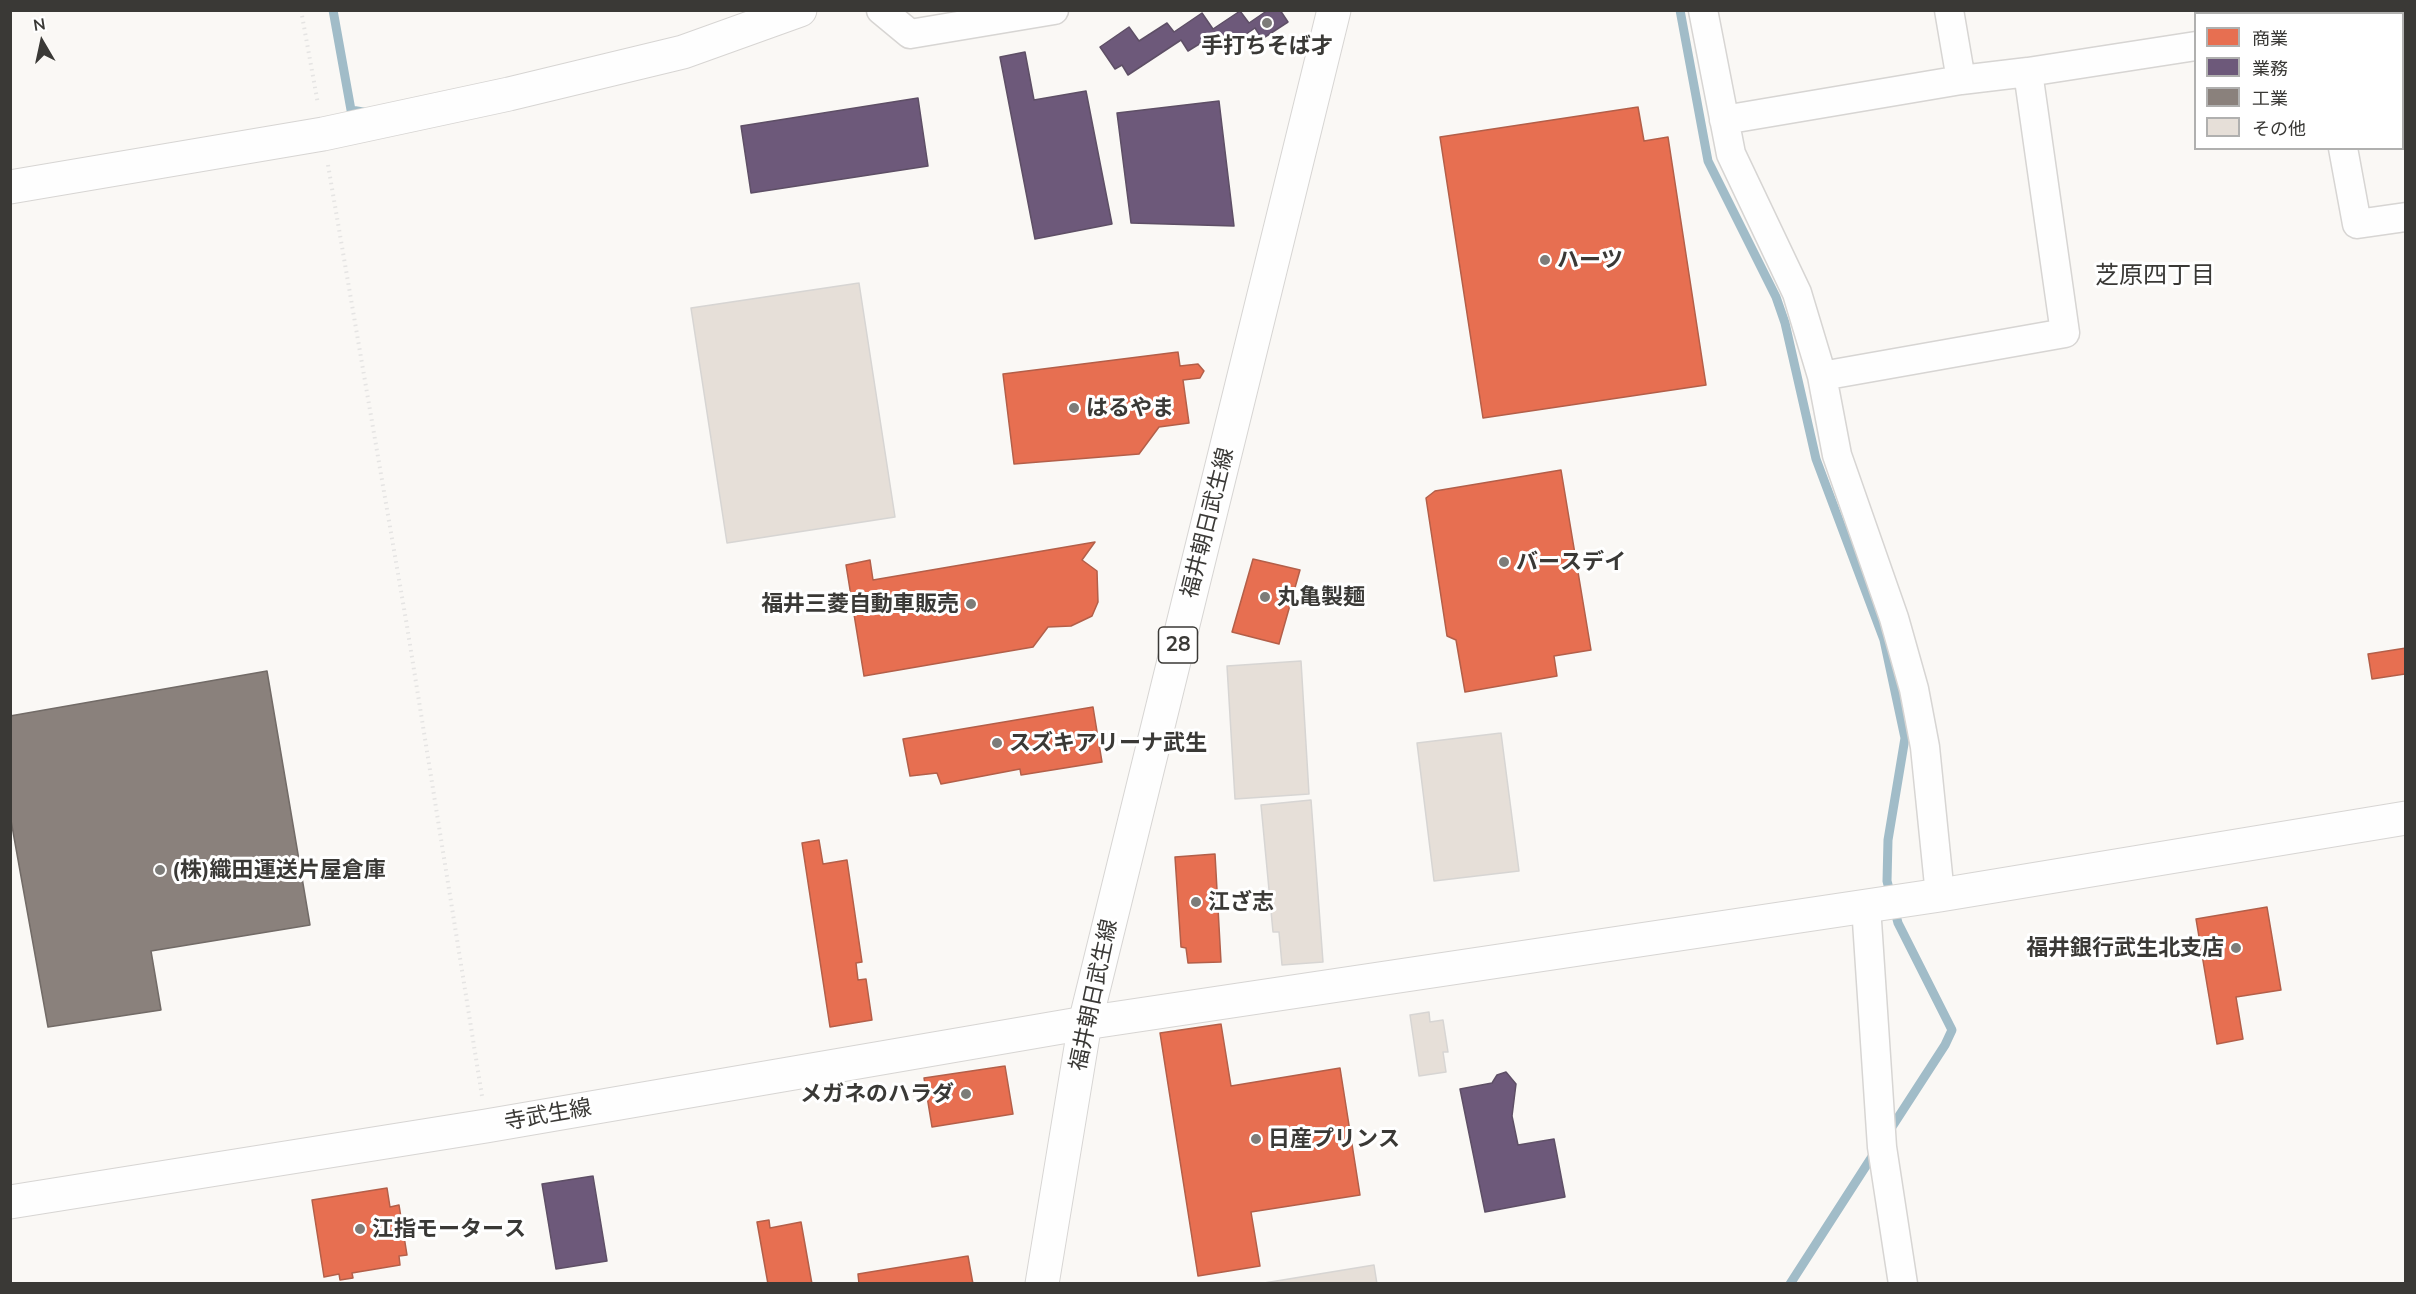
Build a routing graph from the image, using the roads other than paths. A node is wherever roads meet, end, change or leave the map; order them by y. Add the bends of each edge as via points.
1 (800, 10) edge
2 (881, 10) edge
3 (1054, 10) edge
4 (1334, 10) edge
5 (1703, 10) edge
6 (1949, 10) edge
7 (2194, 46) edge
8 (2028, 72) junction
9 (1961, 80) junction
10 (1724, 120) junction
11 (2343, 150) edge
12 (10, 187) edge
13 (2406, 217) edge
14 (1822, 376) junction
15 (2406, 818) edge
16 (1940, 895) junction
17 (1866, 906) junction
18 (1085, 1023) junction
19 (10, 1202) edge
20 (1042, 1284) edge
21 (1903, 1284) edge

1 - 12 main road via 683,52 509,94 323,134
2 - 3 street via 910,34
4 - 18 main road, 福井朝日武生線 / 28
5 - 10 street
6 - 9 street
7 - 8 street
8 - 9 street
8 - 14 street via 2065,333
9 - 10 street
10 - 14 street via 1731,154 1797,293
11 - 13 street via 2357,224
14 - 16 street via 1837,454 1894,618 1914,690 1925,747
15 - 16 main road, 寺武生線
16 - 17 main road, 寺武生線
17 - 18 main road, 寺武生線
17 - 21 street via 1882,1147
18 - 19 main road, 寺武生線 via 486,1126
18 - 20 main road, 福井朝日武生線 / 28

